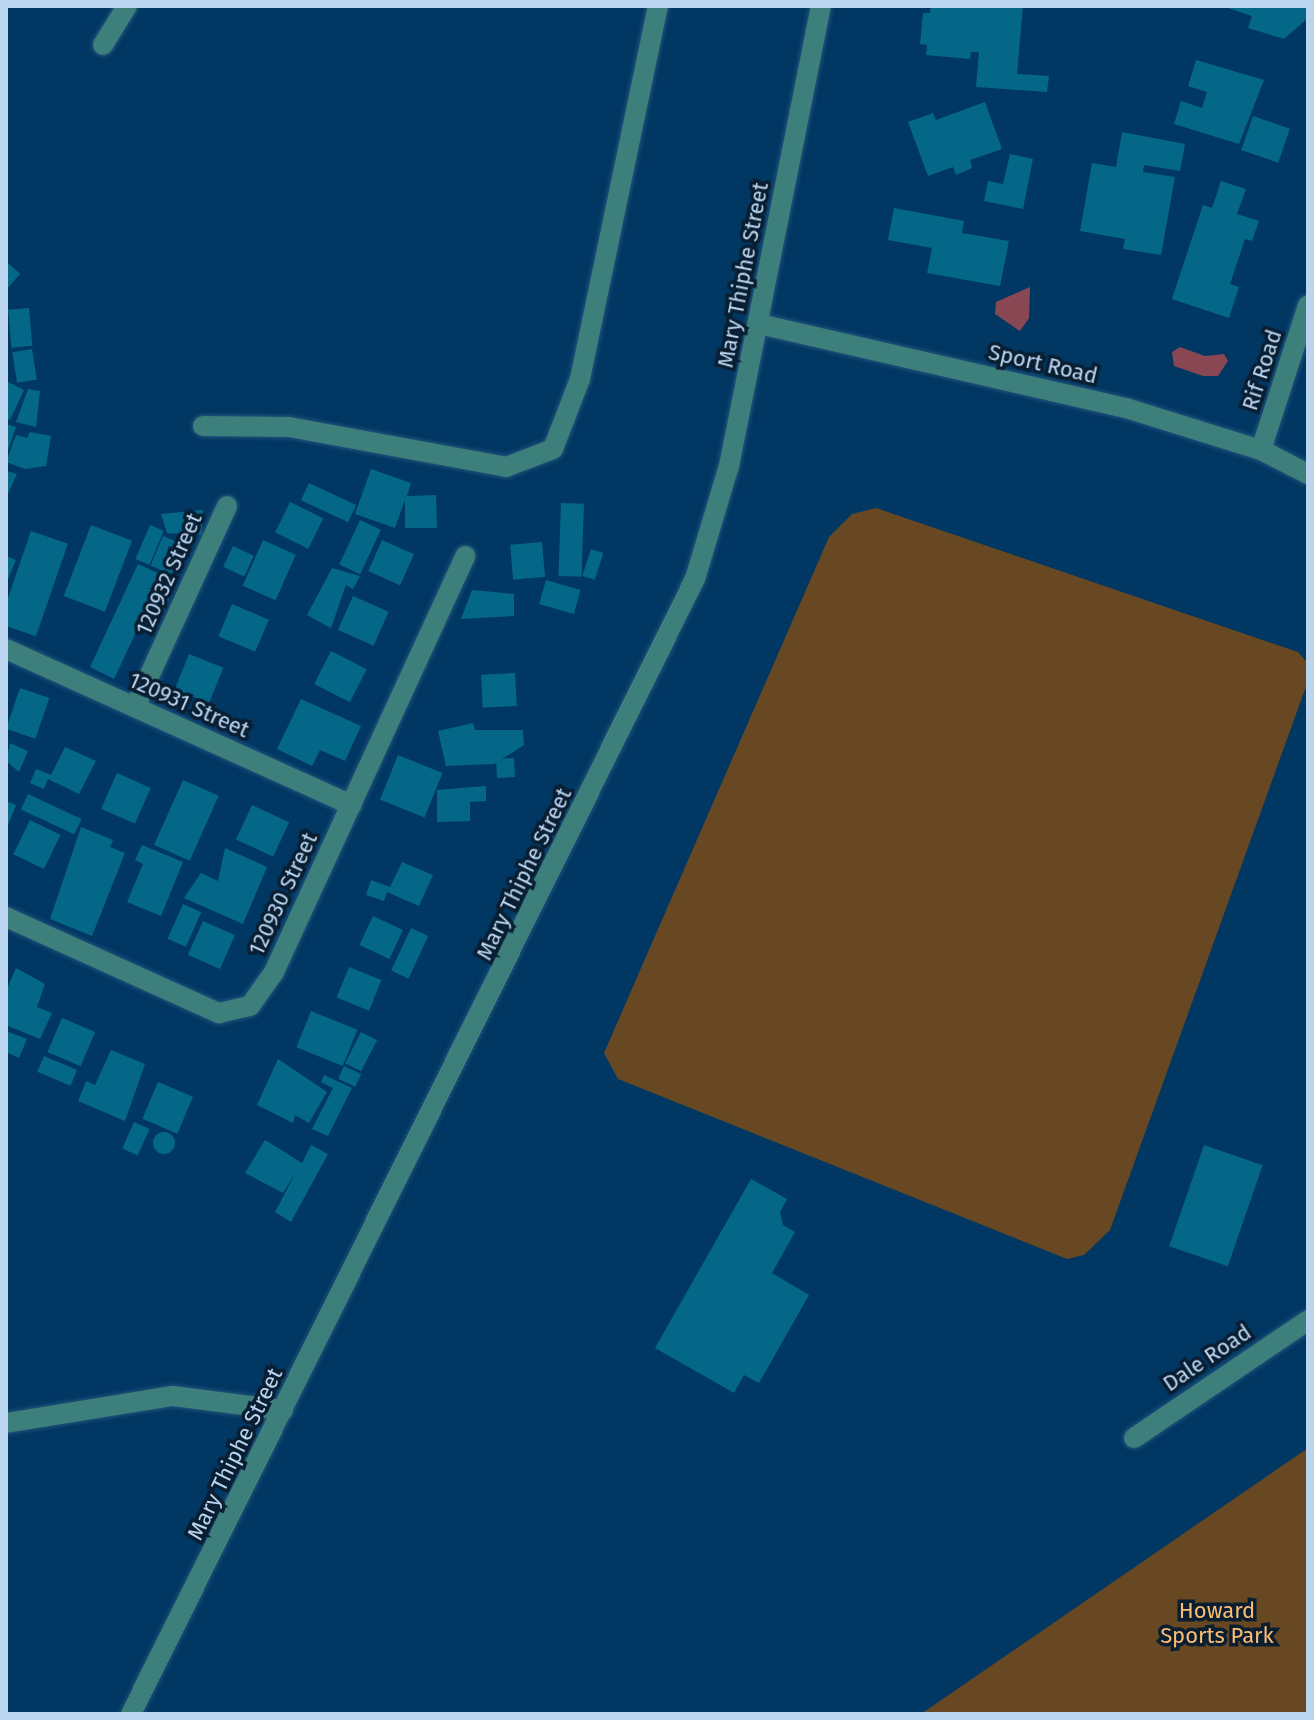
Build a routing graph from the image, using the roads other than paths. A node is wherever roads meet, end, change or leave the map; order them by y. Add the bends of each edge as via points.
1 (127, 6) edge
2 (658, 6) edge
3 (821, 6) edge
4 (103, 45) dead end
5 (1308, 305) edge
6 (759, 324) junction
7 (203, 426) dead end
8 (1261, 450) junction
9 (1308, 474) edge
10 (227, 506) dead end
11 (465, 556) dead end
12 (6, 649) edge
13 (135, 707) junction
14 (351, 805) junction
15 (6, 917) edge
16 (1308, 1320) edge
17 (283, 1410) junction
18 (6, 1423) edge
19 (1134, 1438) dead end
20 (131, 1714) edge

1 - 4 street
2 - 7 street via 580,379 553,449 506,467 289,427
3 - 6 street, Mary Thiphe Street
5 - 8 street, Rif Road
6 - 8 street, Sport Road via 1126,408
6 - 17 street, Mary Thiphe Street via 714,525 695,579
8 - 9 street, Sport Road
10 - 13 street, 120932 Street
11 - 14 street, 120930 Street
12 - 13 street, 120931 Street
13 - 14 street, 120931 Street
14 - 15 street, 120930 Street via 265,989 237,1013 200,1006
16 - 19 street, Dale Road
17 - 18 street via 173,1396
17 - 20 street, Mary Thiphe Street

